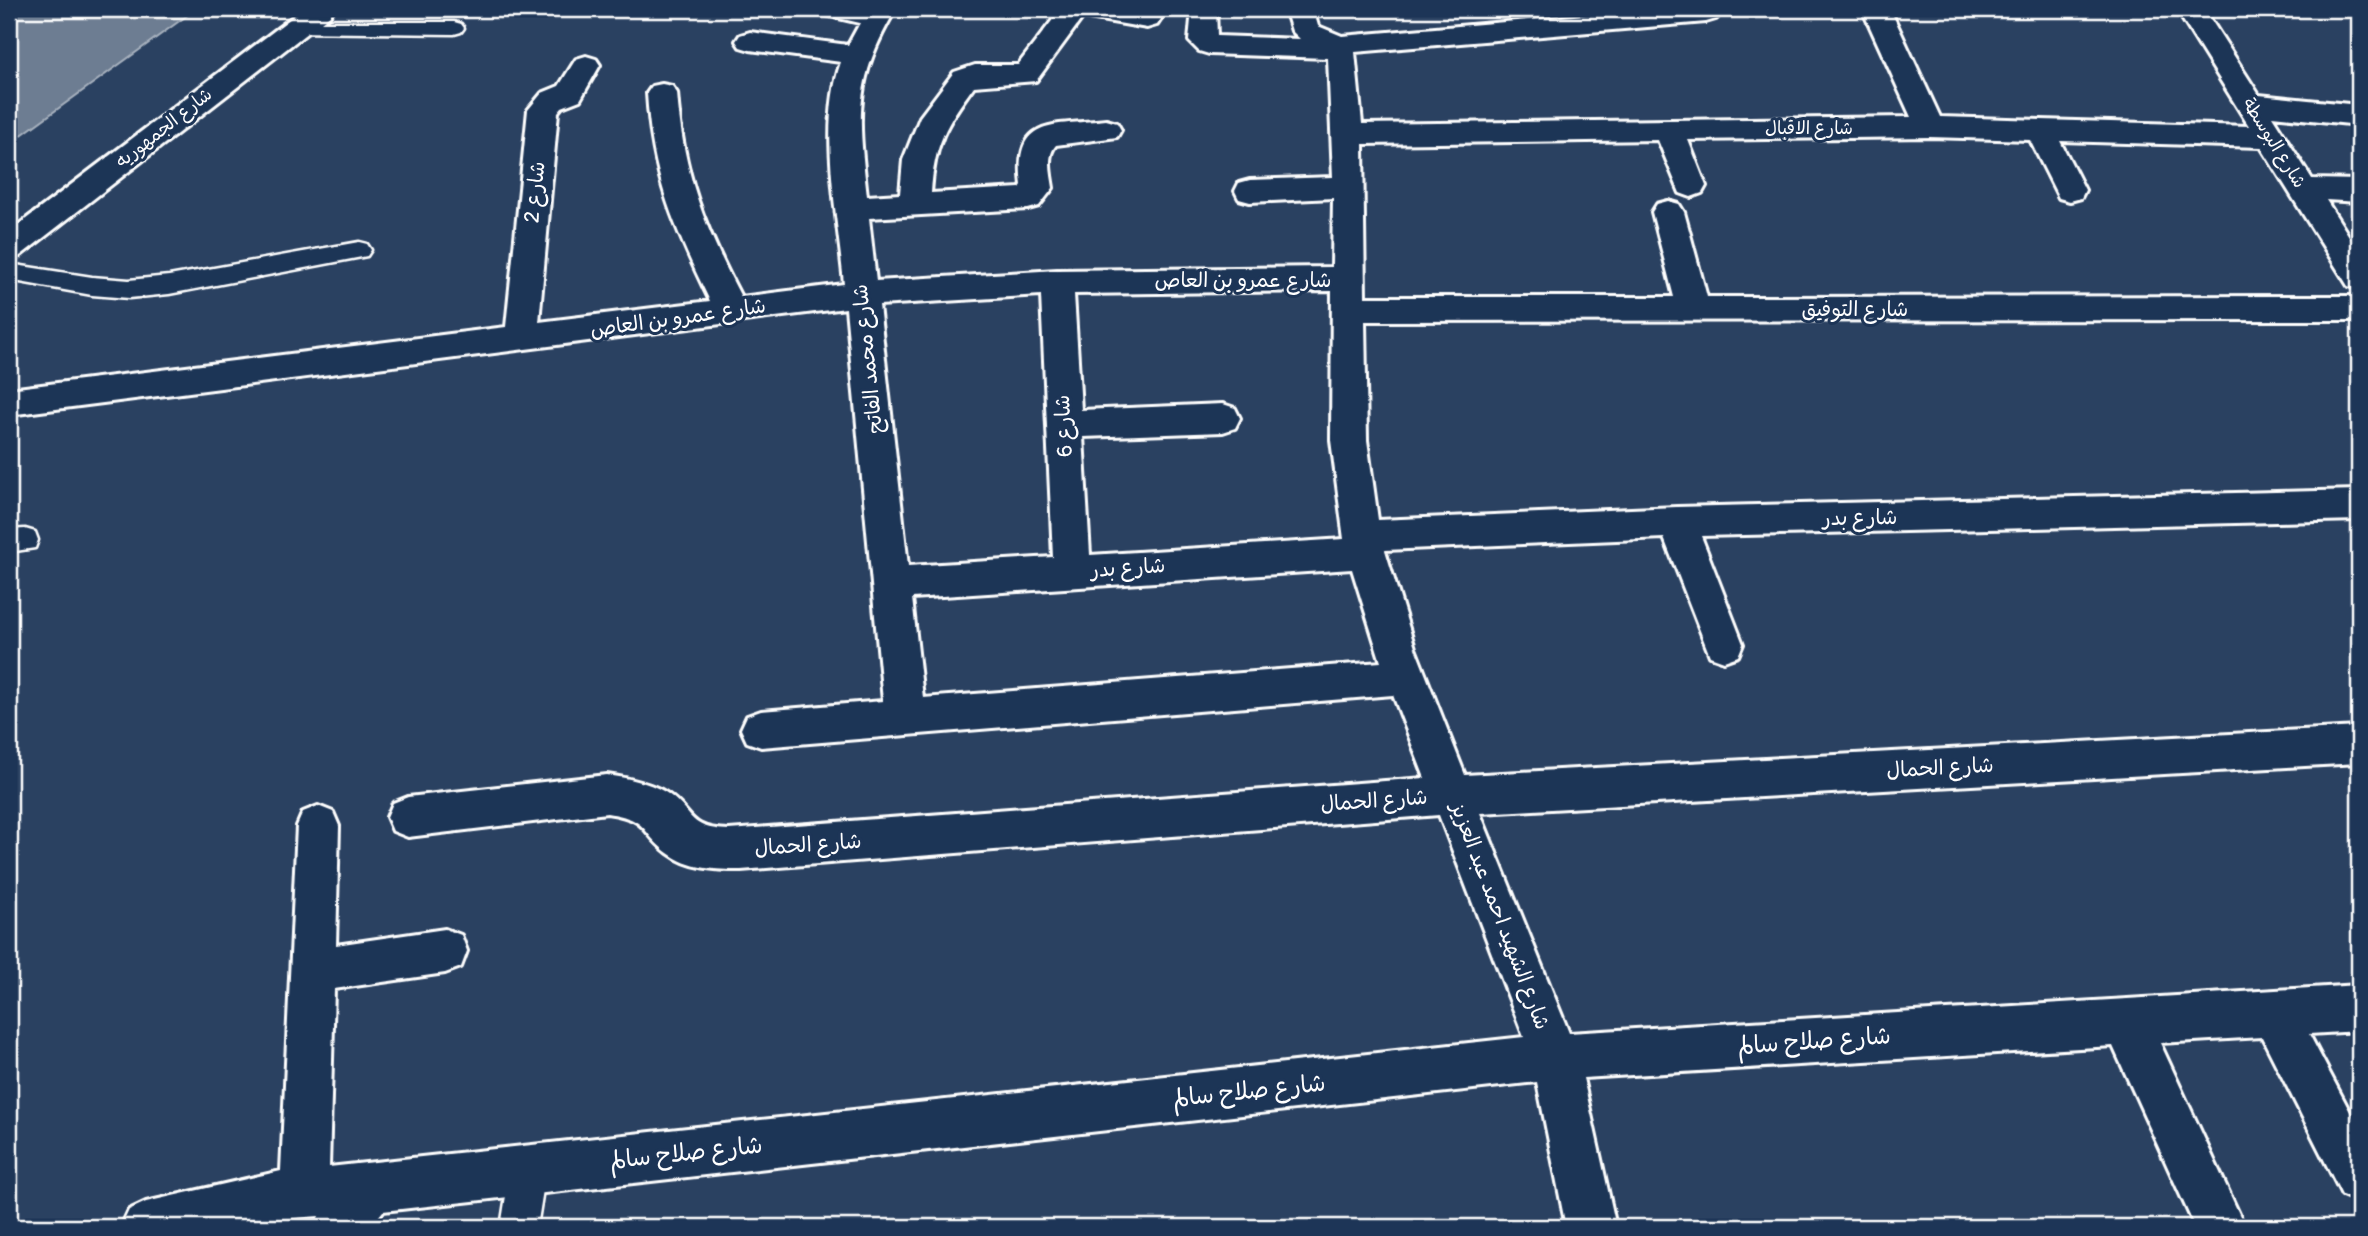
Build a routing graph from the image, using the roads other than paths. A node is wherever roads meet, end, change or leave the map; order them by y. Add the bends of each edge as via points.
1 (320, 9) edge
2 (836, 9) edge
3 (1075, 9) edge
4 (1086, 9) edge
5 (1299, 9) edge
6 (1712, 9) edge
7 (1876, 9) edge
8 (2190, 9) edge
9 (1204, 12) dead end
10 (879, 13) edge
11 (1147, 19) dead end
12 (1437, 22) edge
13 (295, 28) junction
14 (454, 28) dead end
15 (750, 41) dead end
16 (1338, 47) junction
17 (857, 55) junction
18 (586, 65) dead end
19 (662, 93) dead end
20 (2249, 104) junction
21 (2359, 115) edge
22 (1930, 127) junction
23 (2039, 129) junction
24 (1106, 130) dead end
25 (1668, 130) junction
26 (1348, 134) junction
27 (2269, 137) junction
28 (1692, 186) dead end
29 (1349, 187) junction
30 (2303, 189) junction
31 (2070, 190) dead end
32 (1250, 191) dead end
33 (2359, 191) edge
34 (915, 205) junction
35 (852, 208) junction
36 (1668, 212) dead end
37 (9, 248) edge
38 (359, 250) dead end
39 (9, 272) edge
40 (2359, 278) edge
41 (1057, 282) junction
42 (861, 294) junction
43 (1350, 294) junction
44 (2359, 308) edge
45 (1694, 310) junction
46 (731, 311) junction
47 (521, 339) junction
48 (9, 402) edge
49 (1223, 418) dead end
50 (1064, 424) junction
51 (2359, 506) edge
52 (1677, 522) junction
53 (1363, 545) junction
54 (1072, 571) junction
55 (892, 583) junction
56 (1724, 644) dead end
57 (1406, 677) junction
58 (905, 717) junction
59 (761, 729) dead end
60 (2359, 745) edge
61 (1453, 794) junction
62 (408, 817) dead end
63 (318, 826) dead end
64 (445, 951) dead end
65 (313, 970) junction
66 (2359, 1008) edge
67 (2274, 1013) junction
68 (2126, 1022) junction
69 (1555, 1057) junction
70 (528, 1171) junction
71 (2359, 1178) edge
72 (370, 1188) junction
73 (304, 1194) junction
74 (146, 1227) edge
75 (339, 1227) edge
76 (519, 1227) edge
77 (1591, 1227) edge
78 (2220, 1227) edge

1 - 13 street, شارع الجمهوريه
2 - 10 street
3 - 34 street via 1026,74 975,74 964,79 936,117 918,160
4 - 11 street
5 - 16 street via 1306,31
6 - 12 street
7 - 22 street
8 - 20 street, شارع البوسطة
9 - 16 street via 1203,41 1209,45
10 - 17 street, شارع محمد الفاتح
12 - 16 street
13 - 14 lane
13 - 37 street, شارع الجمهوريه
15 - 17 street
16 - 26 street, شارع الشهيد احمد عبد العزيز
17 - 35 street, شارع محمد الفاتح via 845,94
18 - 47 street, شارع 2 via 575,88 547,103 544,110
19 - 46 street via 677,192
20 - 21 street
20 - 27 street, شارع البوسطة
22 - 23 street, شارع الاقبال
22 - 25 street, شارع الاقبال
23 - 27 street, شارع الاقبال
23 - 31 street
24 - 34 street via 1041,140 1034,152 1038,188 1028,198
25 - 26 street, شارع الاقبال
25 - 28 street
26 - 29 street, شارع الشهيد احمد عبد العزيز
27 - 30 street, شارع البوسطة
29 - 32 street
29 - 43 street, شارع الشهيد احمد عبد العزيز
30 - 33 street
30 - 40 street, شارع البوسطة
34 - 35 street
35 - 42 street, شارع محمد الفاتح
36 - 45 street
38 - 39 lane via 129,289
41 - 42 street, شارع عمرو بن العاص
41 - 43 street, شارع عمرو بن العاص
41 - 50 street, شارع 6
42 - 46 street, شارع عمرو بن العاص
42 - 55 street, شارع محمد الفاتح
43 - 45 street, شارع التوفيق
43 - 53 street, شارع الشهيد احمد عبد العزيز via 1349,440
44 - 45 street, شارع التوفيق
46 - 47 street, شارع عمرو بن العاص
47 - 48 street, شارع عمرو بن العاص
49 - 50 street
50 - 54 street, شارع 6
51 - 52 street, شارع بدر
52 - 53 street, شارع بدر
52 - 56 street
53 - 54 street, شارع بدر
53 - 57 street, شارع الشهيد احمد عبد العزيز
54 - 55 street, شارع بدر
55 - 58 street, شارع محمد الفاتح
57 - 58 street
57 - 61 street, شارع الشهيد احمد عبد العزيز
58 - 59 street
60 - 61 street, شارع الحمال
61 - 62 street, شارع الحمال via 741,850 692,844 672,831 657,811 635,799 607,794
61 - 69 street, شارع الشهيد احمد عبد العزيز
63 - 65 street
64 - 65 street
65 - 73 street
66 - 67 street, شارع صلاح سالم
67 - 68 street, شارع صلاح سالم
67 - 71 street
68 - 69 street, شارع صلاح سالم
68 - 78 street
69 - 70 street, شارع صلاح سالم
69 - 77 street, شارع الشهيد احمد عبد العزيز
70 - 72 street, شارع صلاح سالم
70 - 76 lane
72 - 73 street, شارع صلاح سالم
72 - 75 street
73 - 74 street, شارع صلاح سالم via 269,1196

